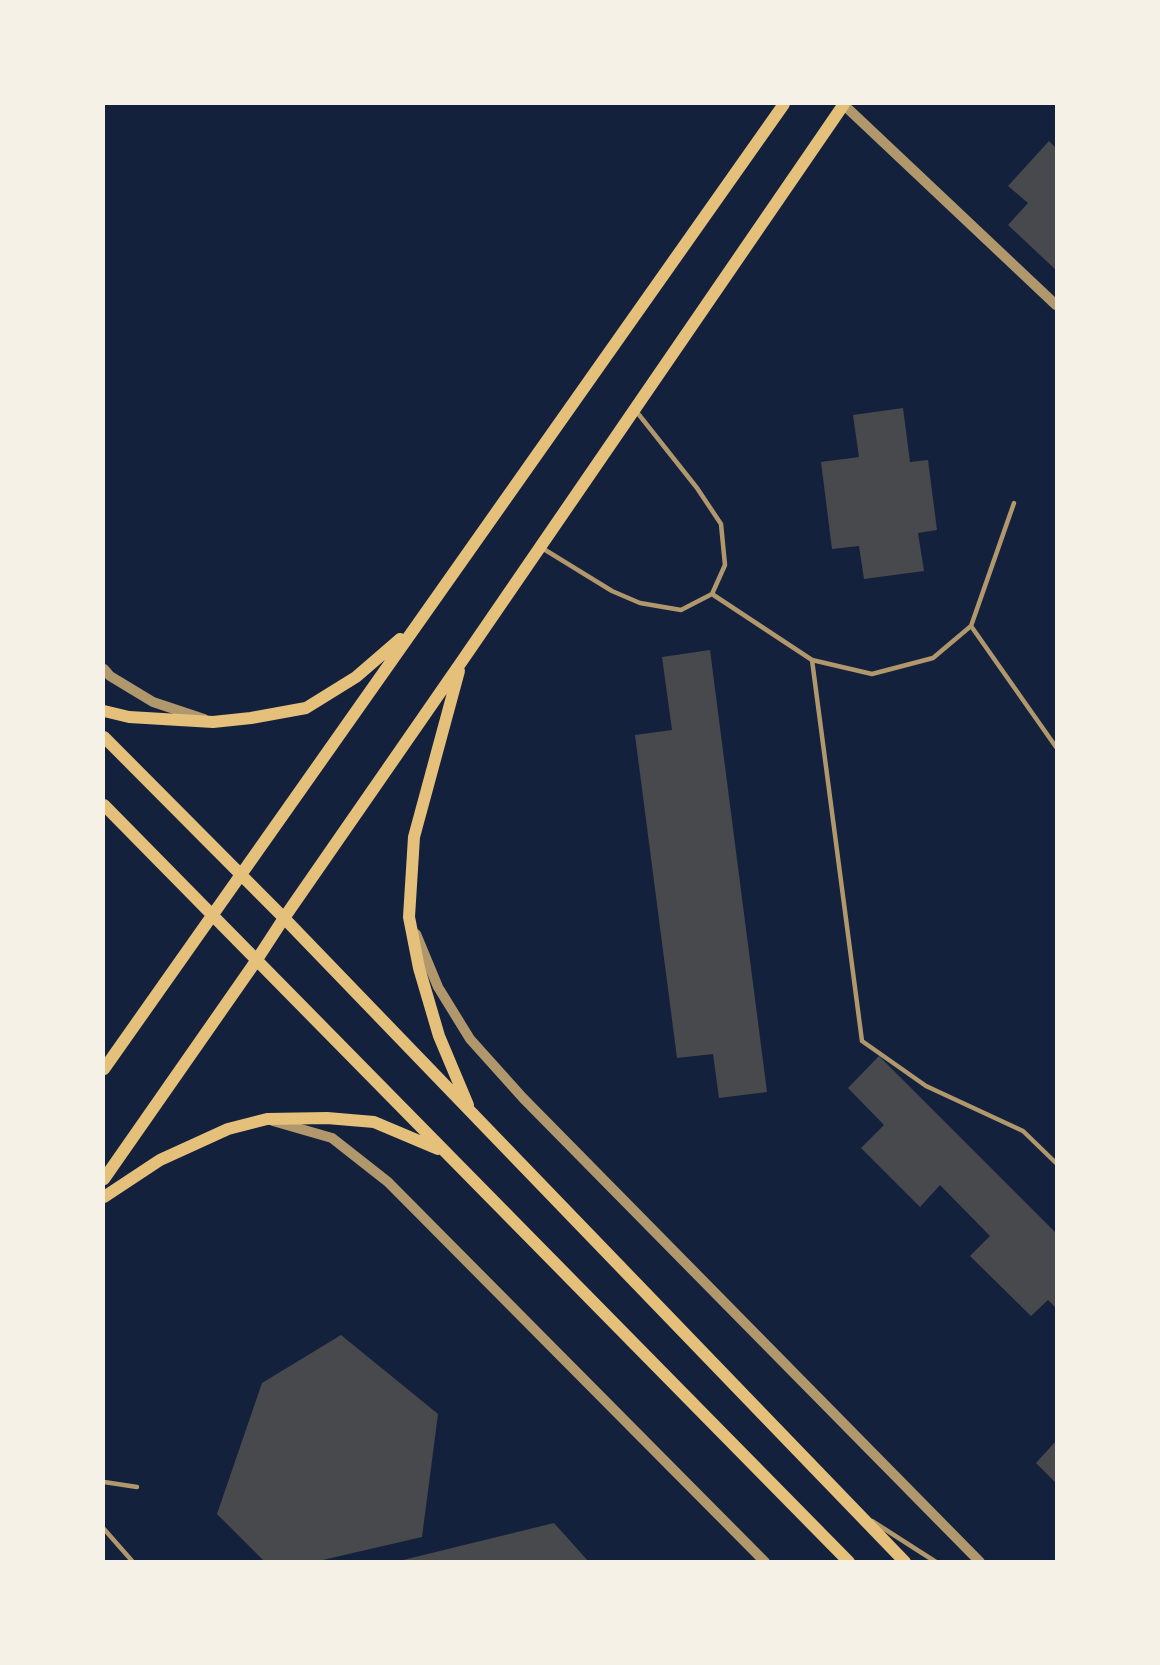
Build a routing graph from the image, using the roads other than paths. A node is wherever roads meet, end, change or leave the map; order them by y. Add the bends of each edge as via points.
1 (784, 104) edge
2 (843, 104) edge
3 (1056, 305) edge
4 (634, 409) junction
5 (1014, 503) dead end
6 (540, 547) junction
7 (712, 594) junction
8 (971, 626) junction
9 (415, 627) junction
10 (812, 660) junction
11 (462, 661) junction
12 (104, 669) edge
13 (104, 711) edge
14 (213, 722) junction
15 (104, 737) edge
16 (1056, 747) edge
17 (104, 805) edge
18 (241, 874) junction
19 (212, 915) junction
20 (409, 917) junction
21 (284, 918) junction
22 (256, 961) junction
23 (104, 1069) edge
24 (471, 1112) junction
25 (267, 1119) junction
26 (445, 1152) junction
27 (1056, 1163) edge
28 (104, 1179) edge
29 (104, 1197) edge
30 (104, 1482) edge
31 (137, 1487) dead end
32 (858, 1512) junction
33 (104, 1529) edge
34 (133, 1562) edge
35 (765, 1562) edge
36 (849, 1562) edge
37 (905, 1562) edge
38 (936, 1562) edge
39 (980, 1562) edge

1 - 9 main road
2 - 3 street
2 - 4 main road
4 - 6 main road
4 - 7 lane via 721,524 725,565
5 - 8 lane
6 - 7 lane via 612,591 640,603 681,610
6 - 11 main road
7 - 10 lane
8 - 10 lane via 933,658 872,674
8 - 16 lane
9 - 14 main road via 356,677 306,708
9 - 18 main road
10 - 27 lane via 862,1041 926,1086 1023,1131
11 - 20 main road via 414,837
11 - 21 main road
12 - 14 street via 153,702
13 - 14 main road via 129,717
15 - 18 main road
17 - 19 main road
18 - 19 main road
18 - 21 main road
19 - 22 main road
19 - 23 main road
20 - 24 main road via 439,1036
20 - 39 street via 438,987 470,1039 523,1098
21 - 22 main road
21 - 24 main road
22 - 26 main road
22 - 28 main road
24 - 32 main road
25 - 26 main road via 374,1122
25 - 29 main road via 228,1129 160,1160
25 - 35 street via 332,1138 388,1182
26 - 36 main road
30 - 31 lane
32 - 37 main road
32 - 38 lane
33 - 34 lane

